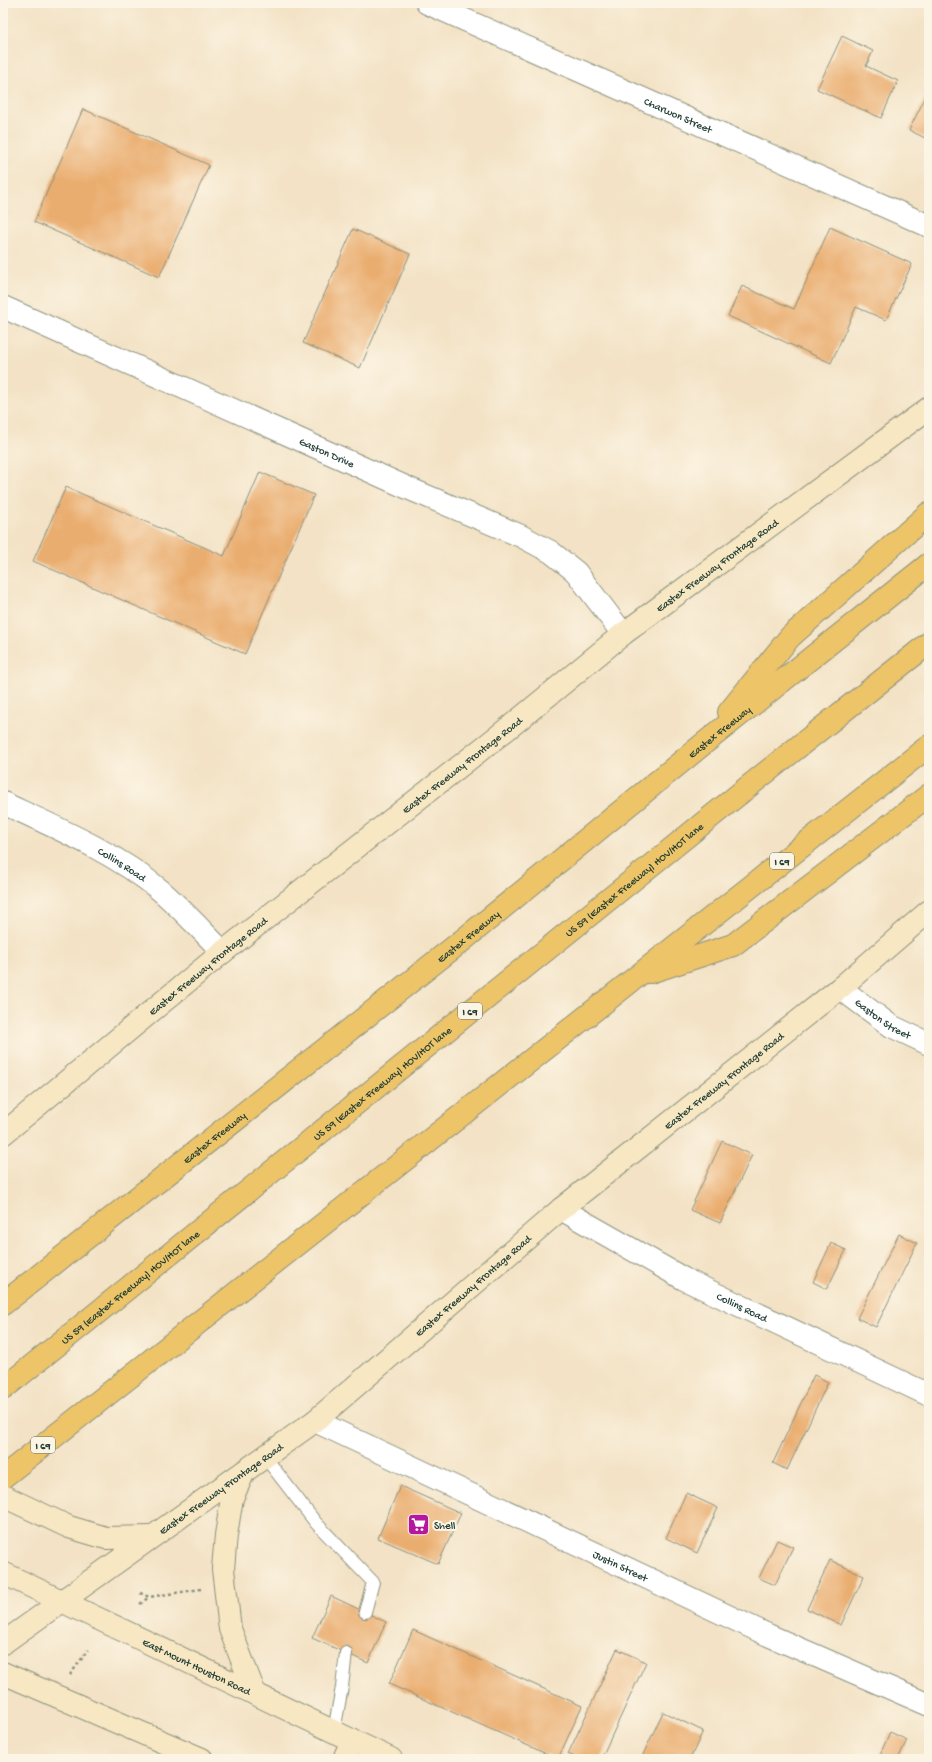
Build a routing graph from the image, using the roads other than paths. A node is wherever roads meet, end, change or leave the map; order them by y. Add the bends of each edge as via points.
1 (428, 3) edge
2 (929, 226) edge
3 (3, 307) edge
4 (929, 408) edge
5 (929, 513) edge
6 (929, 564) edge
7 (623, 634) junction
8 (929, 643) edge
9 (702, 744) junction
10 (929, 746) edge
11 (929, 795) edge
12 (3, 803) edge
13 (929, 911) edge
14 (223, 952) junction
15 (636, 977) junction
16 (840, 988) junction
17 (929, 1044) edge
18 (3, 1134) edge
19 (561, 1208) junction
20 (3, 1304) edge
21 (7, 1385) edge
22 (929, 1394) edge
23 (315, 1421) junction
24 (265, 1457) junction
25 (245, 1470) junction
26 (3, 1477) edge
27 (3, 1496) edge
28 (151, 1537) junction
29 (3, 1574) edge
30 (61, 1601) junction
31 (365, 1612) dead end
32 (3, 1643) edge
33 (346, 1653) dead end
34 (3, 1673) edge
35 (256, 1694) junction
36 (929, 1705) edge
37 (343, 1743) edge
38 (202, 1759) edge
39 (391, 1759) edge

1 - 2 street, Charwon Street
3 - 7 street, Gaston Drive via 521,536 551,552 576,572
4 - 7 main road, Eastex Freeway Frontage Road
5 - 9 highway via 790,637
6 - 9 highway, Eastex Freeway
7 - 14 main road, Eastex Freeway Frontage Road via 511,726
8 - 21 highway, US 59 (Eastex Freeway) HOV/HOT lane / I 69
9 - 20 highway, Eastex Freeway via 463,940
10 - 15 highway, I 69
11 - 15 highway via 733,945
12 - 14 street, Collins Road via 110,855 160,890
13 - 16 main road, Eastex Freeway Frontage Road
14 - 18 main road, Eastex Freeway Frontage Road
15 - 26 highway, I 69
16 - 17 street, Gaston Street via 891,1026
16 - 19 main road, Eastex Freeway Frontage Road
19 - 22 street, Collins Road via 684,1279
19 - 23 main road, Eastex Freeway Frontage Road
23 - 24 main road, Eastex Freeway Frontage Road
23 - 36 street, Justin Street via 768,1635
24 - 25 main road, Eastex Freeway Frontage Road
24 - 31 lane via 316,1523 373,1582
25 - 28 main road, Eastex Freeway Frontage Road
25 - 35 main road via 232,1498 223,1569 230,1629
27 - 28 main road via 69,1527 106,1538
28 - 30 main road, Eastex Freeway Frontage Road
29 - 30 main road, East Mount Houston Road
30 - 32 main road, Eastex Freeway Frontage Road
30 - 35 main road, East Mount Houston Road
33 - 37 lane via 342,1687
34 - 38 main road
35 - 37 main road, East Mount Houston Road
37 - 39 main road, East Mount Houston Road

